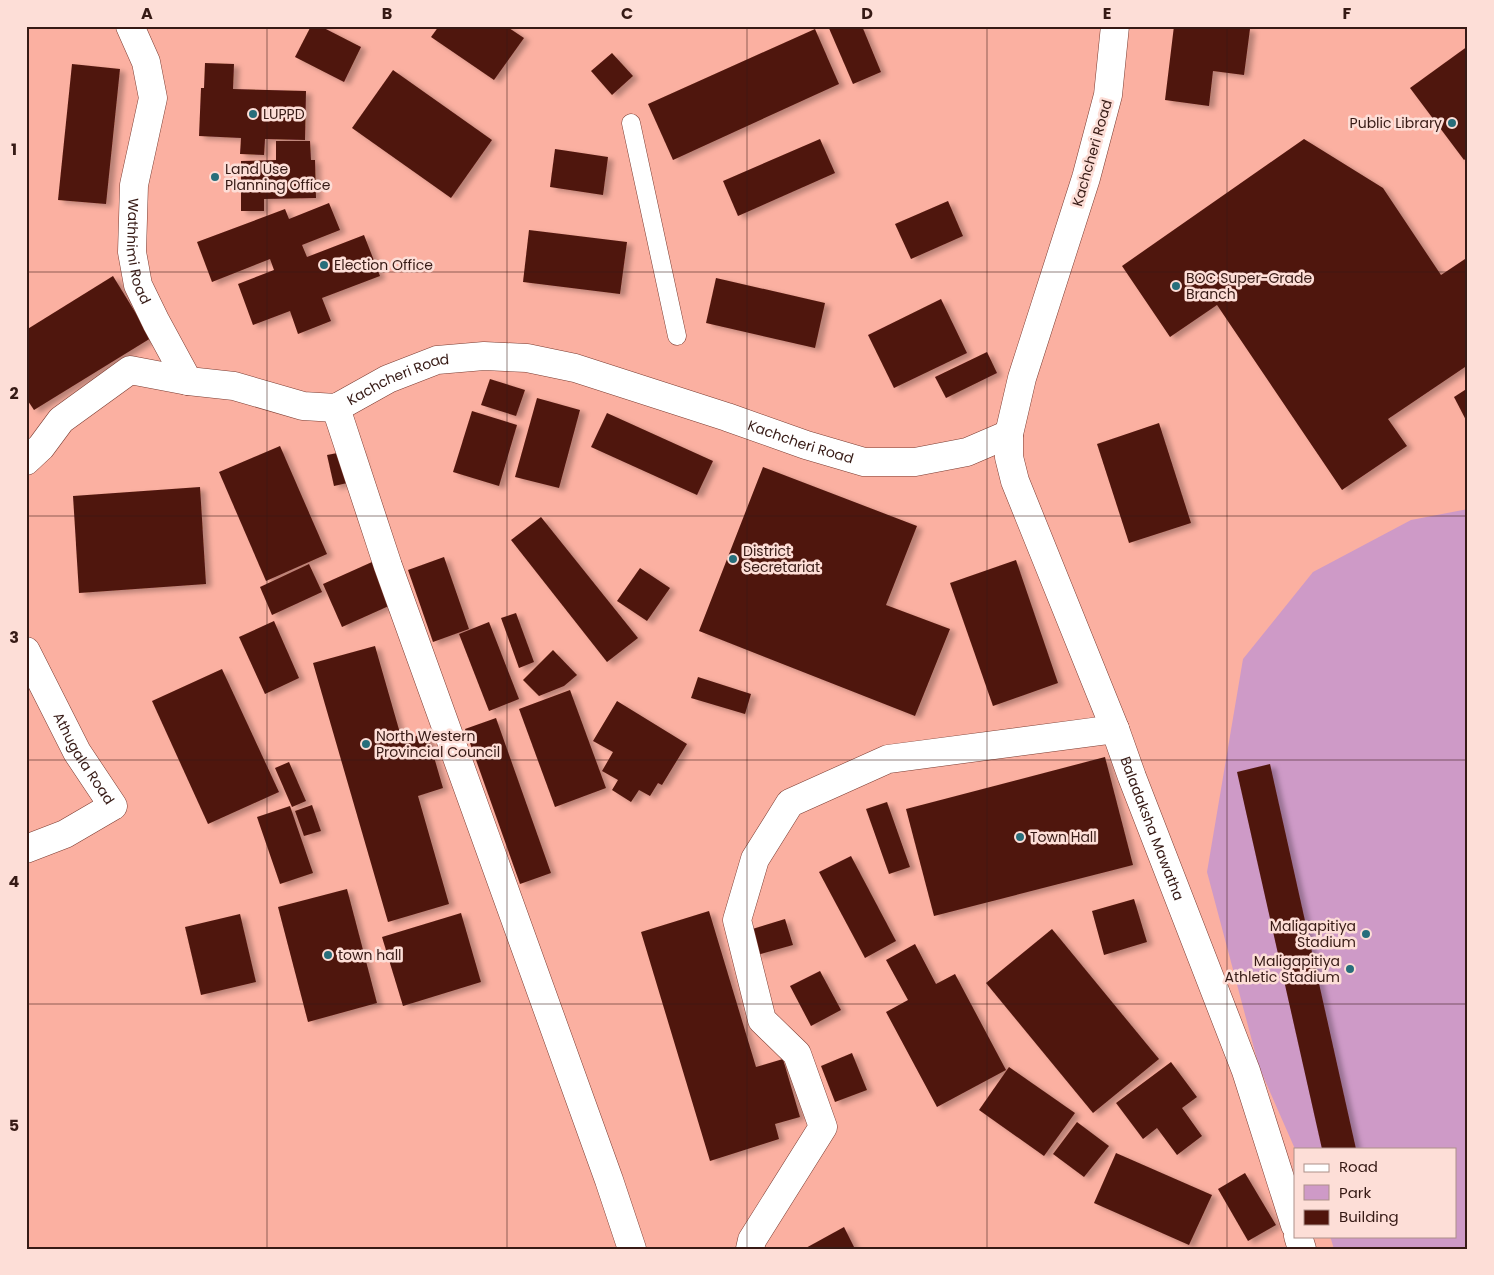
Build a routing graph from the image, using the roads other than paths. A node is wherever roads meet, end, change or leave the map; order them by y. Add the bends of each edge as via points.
1 (130, 26) edge
2 (1115, 26) edge
3 (631, 123) dead end
4 (677, 336) dead end
5 (188, 381) junction
6 (336, 408) junction
7 (1009, 434) junction
8 (26, 461) edge
9 (26, 651) edge
10 (1115, 728) junction
11 (26, 849) edge
12 (1294, 1222) edge
13 (632, 1249) edge
14 (750, 1249) edge

1 - 5 street, Wathhimi Road via 146,62 152,98 134,185 132,252 138,284
2 - 7 street, Kachcheri Road via 1108,95 1086,178 1022,378
3 - 4 lane
5 - 6 street, Kachcheri Road via 234,386 303,406
5 - 8 street via 130,370 61,420
6 - 7 street, Kachcheri Road via 388,379 437,360 518,357 574,368 864,462 932,459 967,452
6 - 13 street via 388,566
7 - 10 street, Baladaksha Mawatha via 1009,457 1015,481
9 - 11 street, Athugala Road via 77,752 113,806 65,834
10 - 12 street, Baladaksha Mawatha via 1246,1071
10 - 14 street via 888,759 790,803 755,859 737,920 762,1020 797,1054 823,1127 752,1240

